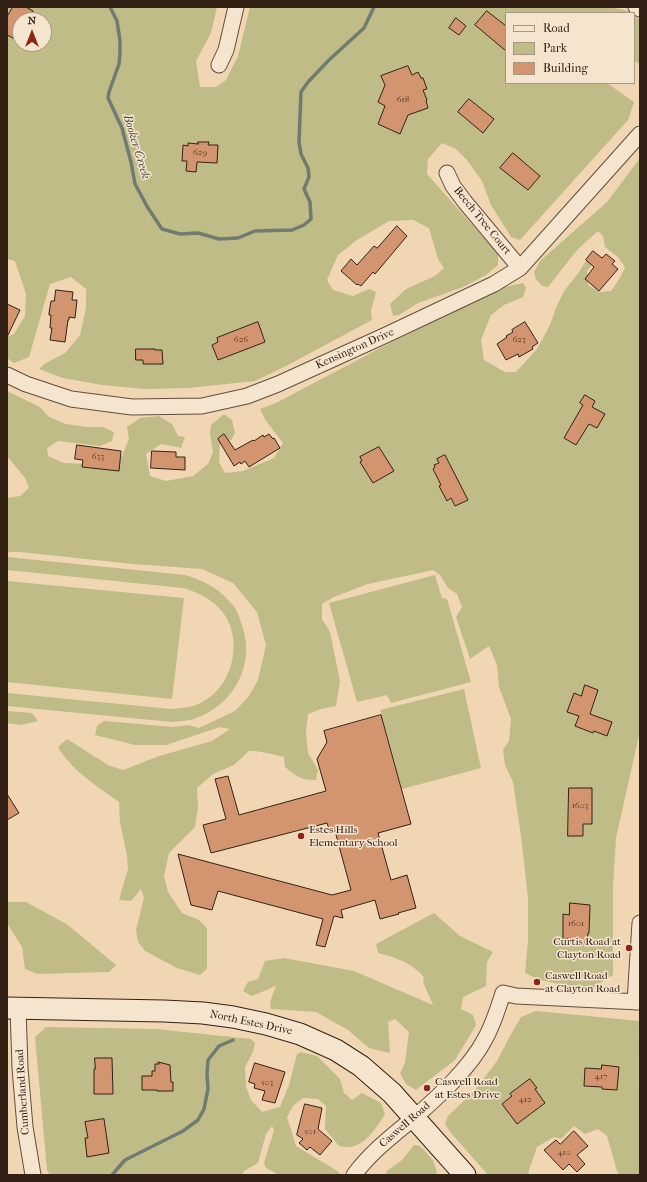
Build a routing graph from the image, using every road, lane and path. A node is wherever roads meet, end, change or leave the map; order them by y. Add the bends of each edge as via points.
1 (236, 7) edge
2 (636, 7) edge
3 (640, 10) edge
4 (218, 65) dead end
5 (640, 134) edge
6 (447, 173) dead end
7 (520, 268) junction
8 (7, 375) edge
9 (640, 923) edge
10 (637, 1002) edge
11 (13, 1008) edge
12 (414, 1118) junction
13 (33, 1175) edge
14 (354, 1175) edge
15 (465, 1175) edge

1 - 4 street via 226,50
2 - 3 street
5 - 7 street, Kensington Drive
6 - 7 street, Beech Tree Court via 465,202
7 - 8 street, Kensington Drive via 494,284 278,384 247,396 202,406 132,407 71,399
9 - 10 street
10 - 12 street, Caswell Road via 516,996 503,993 488,1034 474,1058
11 - 12 main road, North Estes Drive via 203,1013 266,1024 300,1034 330,1047 361,1066 392,1093
11 - 13 street, Cumberland Road via 25,1127
12 - 14 street, Caswell Road via 376,1150
12 - 15 main road, North Estes Drive

